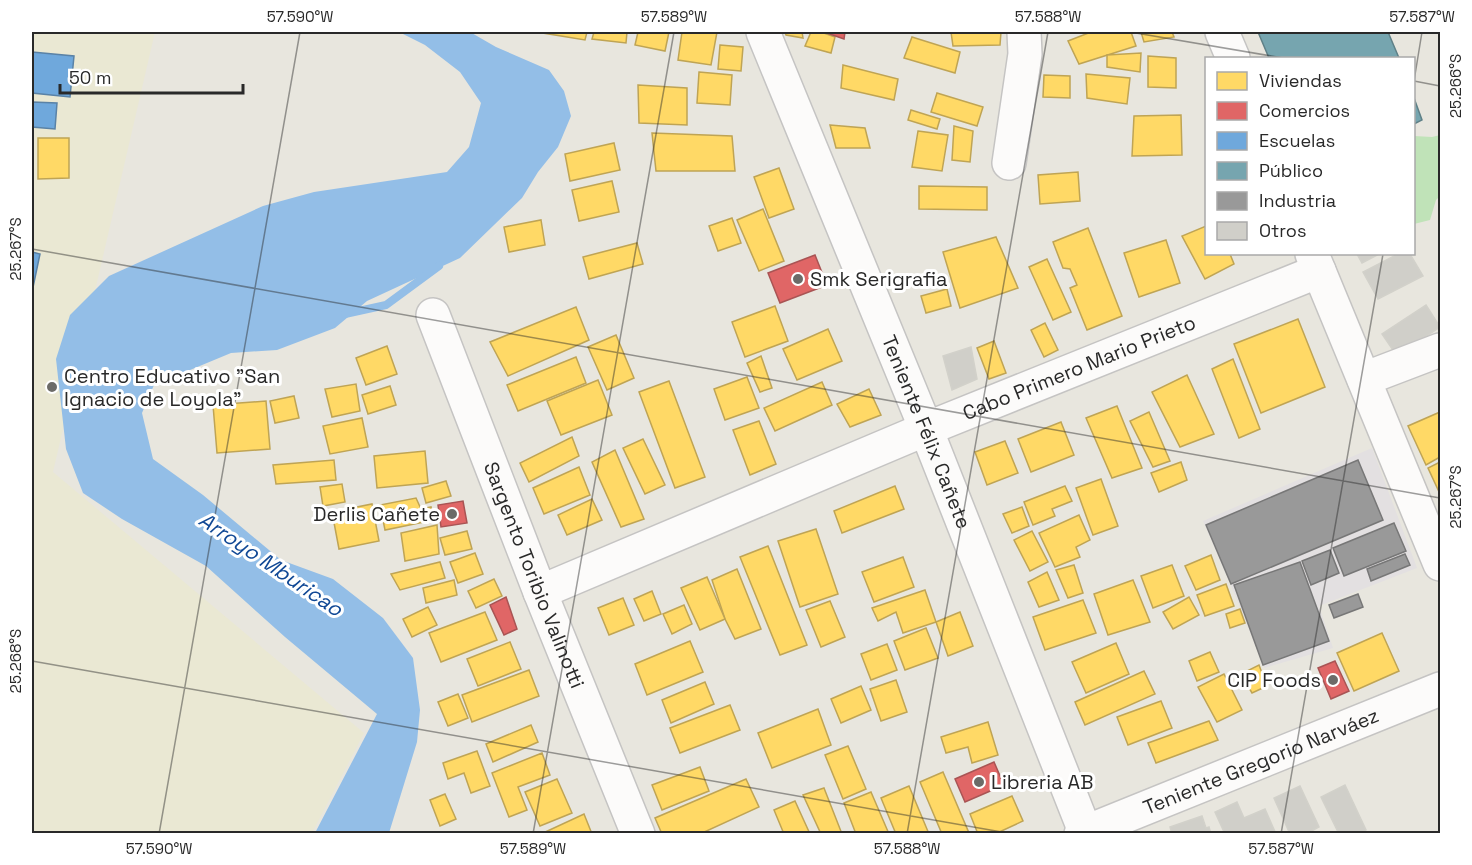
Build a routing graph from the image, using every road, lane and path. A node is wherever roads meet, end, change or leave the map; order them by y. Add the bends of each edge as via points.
1 (763, 32) edge
2 (1024, 32) edge
3 (1222, 32) edge
4 (1233, 57) edge
5 (1008, 163) dead end
6 (1316, 262) edge
7 (433, 315) dead end
8 (1440, 350) edge
9 (1364, 379) junction
10 (926, 429) junction
11 (1440, 564) edge
12 (540, 592) junction
13 (1440, 688) edge
14 (1084, 833) edge
15 (638, 834) edge

1 - 10 street, Teniente Félix Cañete
2 - 5 street via 1025,54
3 - 4 street
6 - 9 street
6 - 10 street, Cabo Primero Mario Prieto
7 - 12 street, Sargento Toribio Valinotti
8 - 9 street
9 - 11 street
10 - 12 street, Cabo Primero Mario Prieto
10 - 14 street, Teniente Félix Cañete
12 - 15 street, Sargento Toribio Valinotti
13 - 14 street, Teniente Gregorio Narváez

